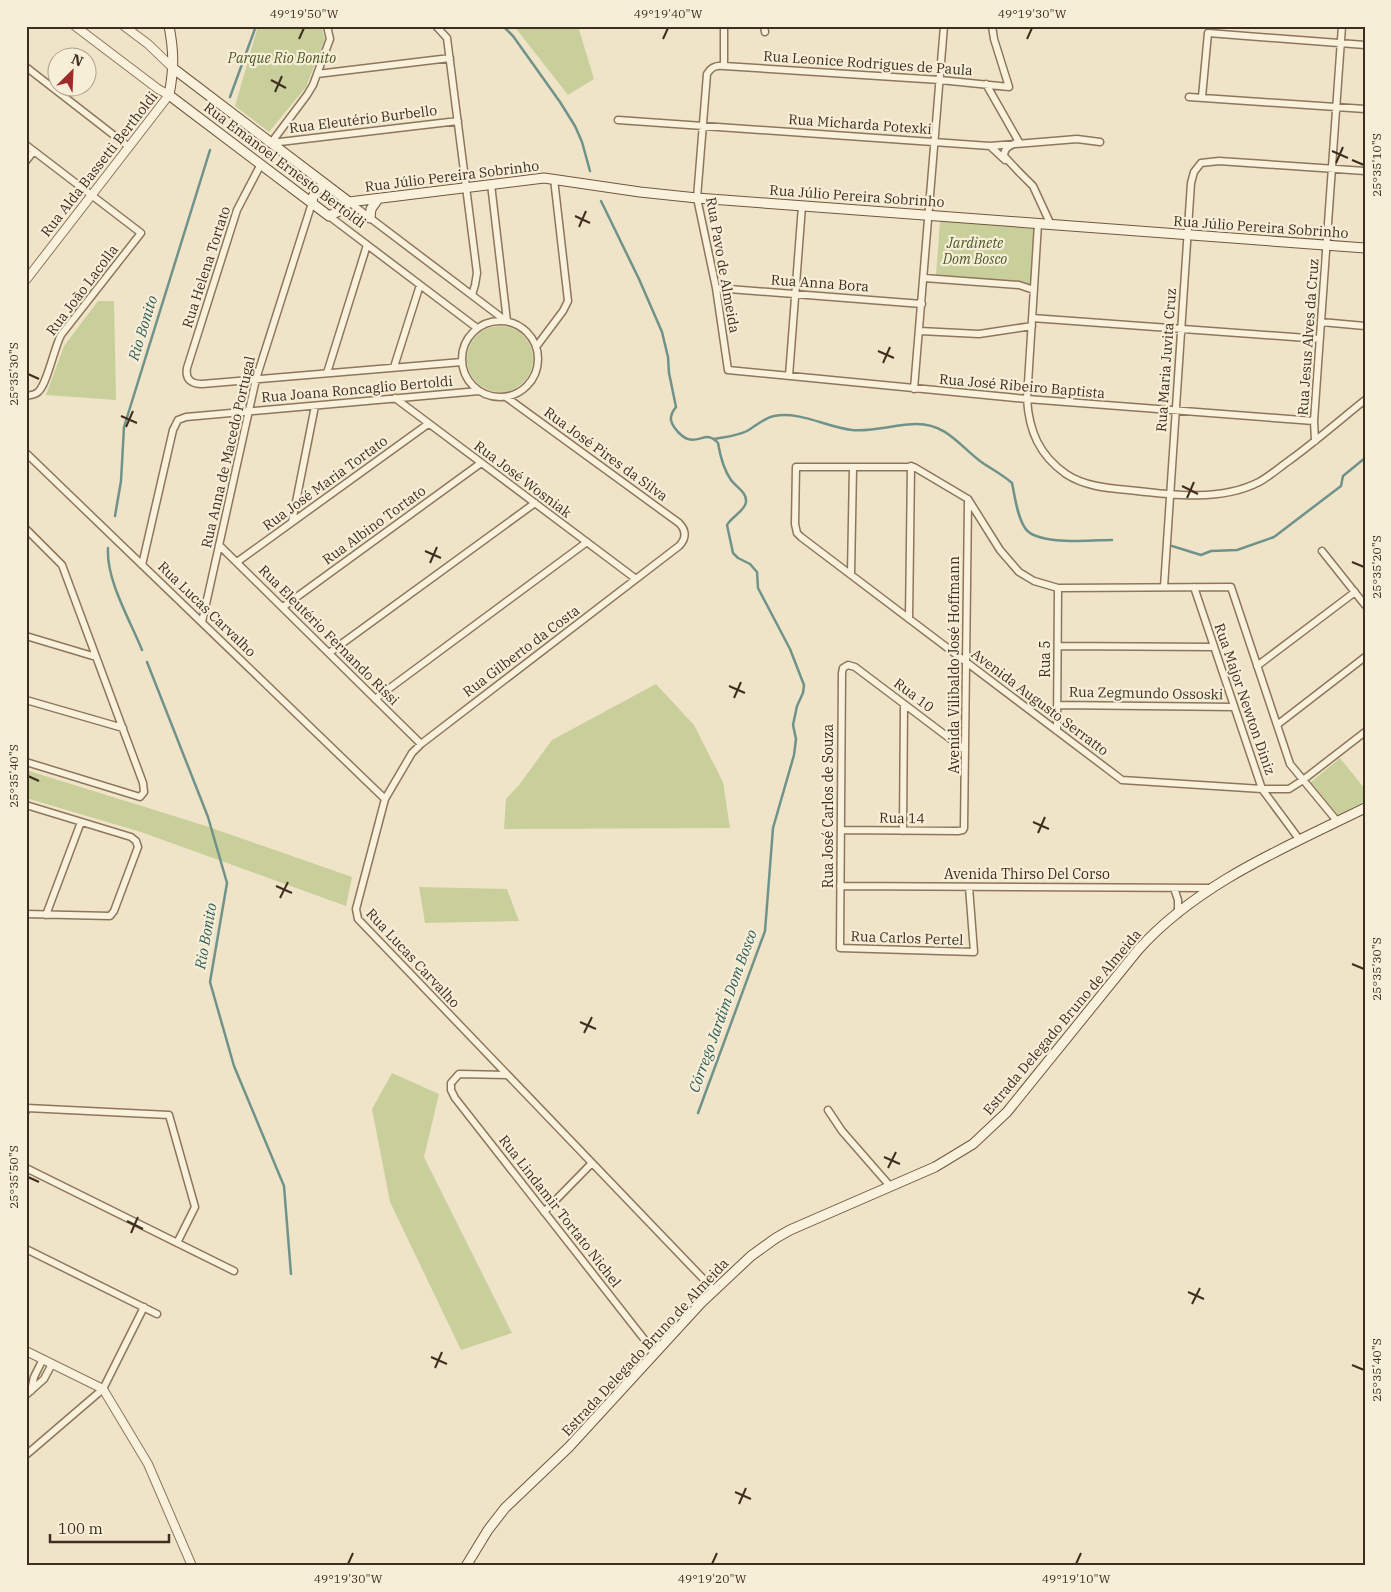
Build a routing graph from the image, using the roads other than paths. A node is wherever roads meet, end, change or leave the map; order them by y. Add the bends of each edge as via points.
1 (75, 26) edge
2 (124, 26) edge
3 (169, 26) edge
4 (327, 26) edge
5 (436, 26) edge
6 (724, 26) edge
7 (944, 26) edge
8 (992, 26) edge
9 (1342, 26) edge
10 (1341, 43) junction
11 (1365, 45) edge
12 (450, 58) junction
13 (724, 66) junction
14 (26, 67) edge
15 (174, 69) junction
16 (317, 74) junction
17 (940, 80) junction
18 (986, 84) junction
19 (170, 95) junction
20 (1190, 97) dead end
21 (1202, 98) junction
22 (1336, 107) junction
23 (1365, 109) edge
24 (618, 120) dead end
25 (458, 121) junction
26 (703, 125) junction
27 (934, 142) junction
28 (1020, 142) junction
29 (1100, 142) dead end
30 (271, 143) junction
31 (26, 145) edge
32 (990, 146) junction
33 (129, 147) junction
34 (34, 151) junction
35 (26, 161) edge
36 (262, 164) junction
37 (1332, 168) junction
38 (1365, 170) edge
39 (1018, 171) junction
40 (554, 179) junction
41 (326, 184) junction
42 (491, 184) junction
43 (466, 187) junction
44 (92, 196) junction
45 (697, 198) junction
46 (378, 199) junction
47 (349, 202) junction
48 (312, 203) junction
49 (802, 206) junction
50 (329, 216) junction
51 (929, 216) junction
52 (370, 218) junction
53 (1038, 224) junction
54 (1051, 225) junction
55 (1188, 235) junction
56 (367, 245) junction
57 (1327, 245) junction
58 (1365, 248) edge
59 (924, 278) junction
60 (26, 280) edge
61 (420, 285) junction
62 (716, 288) junction
63 (1034, 290) junction
64 (796, 294) junction
65 (472, 295) junction
66 (922, 304) junction
67 (1032, 318) junction
68 (507, 321) junction
69 (1321, 322) junction
70 (1032, 326) junction
71 (1365, 326) edge
72 (477, 328) junction
73 (1182, 328) junction
74 (920, 331) junction
75 (1320, 340) junction
76 (536, 348) junction
77 (462, 362) junction
78 (394, 367) junction
79 (728, 370) joint
80 (327, 373) junction
81 (789, 376) junction
82 (256, 379) junction
83 (189, 380) joint
84 (914, 389) junction
85 (479, 391) junction
86 (26, 396) edge
87 (506, 397) junction
88 (395, 398) junction
89 (1027, 399) junction
90 (1365, 400) edge
91 (315, 406) junction
92 (1175, 410) junction
93 (248, 412) junction
94 (1314, 421) junction
95 (428, 424) junction
96 (1315, 441) junction
97 (26, 452) edge
98 (481, 463) junction
99 (910, 466) junction
100 (853, 467) junction
101 (1170, 495) junction
102 (968, 500) junction
103 (535, 503) junction
104 (292, 522) junction
105 (26, 529) edge
106 (685, 535) joint
107 (587, 542) junction
108 (219, 545) junction
109 (1322, 551) dead end
110 (237, 562) junction
111 (142, 565) junction
112 (851, 575) junction
113 (636, 579) junction
114 (1194, 587) junction
115 (1058, 588) junction
116 (1164, 588) junction
117 (1355, 592) junction
118 (1365, 605) edge
119 (282, 607) junction
120 (908, 619) junction
121 (202, 622) junction
122 (26, 636) edge
123 (1058, 646) junction
124 (1214, 647) junction
125 (329, 653) junction
126 (96, 657) junction
127 (1365, 657) edge
128 (966, 662) junction
129 (846, 666) joint
130 (1257, 666) junction
131 (375, 699) junction
132 (26, 700) edge
133 (904, 704) junction
134 (1057, 705) junction
135 (1234, 707) junction
136 (1277, 725) junction
137 (122, 728) junction
138 (1057, 731) junction
139 (1365, 732) edge
140 (421, 744) junction
141 (965, 750) junction
142 (26, 762) edge
143 (1303, 780) junction
144 (1262, 789) junction
145 (385, 799) junction
146 (26, 805) edge
147 (1365, 808) edge
148 (81, 822) junction
149 (1337, 822) junction
150 (840, 830) junction
151 (963, 830) joint
152 (903, 831) junction
153 (1299, 839) junction
154 (840, 886) junction
155 (969, 887) junction
156 (1174, 888) junction
157 (1214, 888) junction
158 (26, 914) edge
159 (46, 914) junction
160 (1178, 914) junction
161 (840, 948) joint
162 (507, 1075) junction
163 (828, 1110) dead end
164 (26, 1111) edge
165 (592, 1163) junction
166 (26, 1168) edge
167 (890, 1186) junction
168 (544, 1212) junction
169 (177, 1243) junction
170 (26, 1250) edge
171 (234, 1271) dead end
172 (714, 1290) junction
173 (144, 1308) junction
174 (157, 1314) dead end
175 (26, 1351) edge
176 (655, 1353) junction
177 (43, 1359) junction
178 (52, 1364) junction
179 (103, 1389) junction
180 (29, 1393) edge
181 (26, 1455) edge
182 (192, 1566) edge
183 (466, 1566) edge

1 - 19 street, Rua Emanoel Ernesto Bertoldi
2 - 15 street, Rua Emanoel Ernesto Bertoldi
3 - 15 main road, Rua Alda Bassetti Bertholdi
4 - 16 street via 330,39
5 - 12 street via 446,36
6 - 13 street
7 - 17 street
8 - 18 street, Rua Leonice Rodrigues de Paula via 1009,87
9 - 10 street, Rua Jesus Alves da Cruz
10 - 11 street
10 - 21 street via 1208,33
10 - 22 street, Rua Jesus Alves da Cruz
12 - 16 street
12 - 25 street
13 - 17 street, Rua Leonice Rodrigues de Paula
13 - 26 street, Rua Pavo de Almeida via 715,66 707,74
14 - 33 street
15 - 19 main road, Rua Alda Bassetti Bertholdi
15 - 30 main road, Rua Emanoel Ernesto Bertoldi
16 - 30 street via 308,95
17 - 18 street, Rua Leonice Rodrigues de Paula
17 - 27 street
18 - 28 street
19 - 33 street, Rua Alda Bassetti Bertholdi
19 - 36 main road, Rua Emanoel Ernesto Bertoldi
20 - 21 street
21 - 22 street
22 - 23 street
22 - 37 street, Rua Jesus Alves da Cruz
24 - 26 street, Rua Micharda Potexki
25 - 30 street, Rua Eleutério Burbello
25 - 43 street
26 - 27 street, Rua Micharda Potexki
26 - 45 street, Rua Pavo de Almeida
27 - 32 street, Rua Micharda Potexki
27 - 51 street
28 - 29 street, Rua Micharda Potexki via 1077,139
28 - 32 street, Rua Micharda Potexki
28 - 39 street via 1004,151 1004,156
30 - 41 main road, Rua Emanoel Ernesto Bertoldi
31 - 34 street
32 - 39 street
33 - 44 street, Rua Alda Bassetti Bertholdi
34 - 35 street
34 - 44 street
36 - 48 main road, Rua Emanoel Ernesto Bertoldi
36 - 83 street, Rua Helena Tortato via 236,210 187,368
37 - 38 street, Rua Maria Juvita Cruz
37 - 55 street, Rua Maria Juvita Cruz via 1206,162 1197,167 1191,183
37 - 57 street, Rua Jesus Alves da Cruz
39 - 54 street via 1028,179 1038,195
40 - 42 main road, Rua Júlio Pereira Sobrinho
40 - 45 main road, Rua Júlio Pereira Sobrinho
40 - 76 street via 568,301
41 - 47 main road, Rua Emanoel Ernesto Bertoldi
41 - 48 main road via 316,190
42 - 43 main road, Rua Júlio Pereira Sobrinho
42 - 68 street
43 - 46 main road, Rua Júlio Pereira Sobrinho
43 - 65 street via 476,273
44 - 60 street, Rua Alda Bassetti Bertholdi
44 - 86 street, Rua João Lacolla via 141,233 61,335 43,385 38,392
45 - 49 main road, Rua Júlio Pereira Sobrinho
45 - 62 street, Rua Pavo de Almeida
46 - 47 main road, Rua Júlio Pereira Sobrinho
46 - 52 main road via 371,209
47 - 50 main road
47 - 52 street, Rua Emanoel Ernesto Bertoldi
48 - 50 main road, Rua Emanoel Ernesto Bertoldi
48 - 82 street, Rua Anna de Macedo Portugal
49 - 51 main road, Rua Júlio Pereira Sobrinho
49 - 64 street
50 - 56 street, Rua Emanoel Ernesto Bertoldi
51 - 53 main road, Rua Júlio Pereira Sobrinho
51 - 59 street
52 - 65 street, Rua Emanoel Ernesto Bertoldi
53 - 54 main road, Rua Júlio Pereira Sobrinho
53 - 63 street
54 - 55 main road, Rua Júlio Pereira Sobrinho
55 - 57 main road, Rua Júlio Pereira Sobrinho
55 - 73 street, Rua Maria Juvita Cruz
56 - 61 street, Rua Emanoel Ernesto Bertoldi
56 - 80 street
57 - 58 main road, Rua Júlio Pereira Sobrinho
57 - 69 street, Rua Jesus Alves da Cruz
59 - 63 street via 1019,285
59 - 66 street
61 - 72 street, Rua Emanoel Ernesto Bertoldi
61 - 78 street
62 - 64 street, Rua Anna Bora
62 - 79 street, Rua Pavo de Almeida
63 - 67 street
64 - 66 street, Rua Anna Bora
64 - 81 street
65 - 68 street, Rua Emanoel Ernesto Bertoldi
66 - 74 street
67 - 70 street
67 - 73 street
68 - 72 street via 486,323
68 - 76 street via 525,330
69 - 71 street
69 - 75 street, Rua Jesus Alves da Cruz
70 - 74 street via 979,334
70 - 89 street
72 - 77 street via 468,337
73 - 75 street
73 - 92 street, Rua Maria Juvita Cruz
74 - 84 street
75 - 94 street, Rua Jesus Alves da Cruz
76 - 87 street via 537,369 532,379 526,387
77 - 78 street, Rua Joana Roncaglio Bertoldi
77 - 85 street via 464,373
78 - 80 street, Rua Joana Roncaglio Bertoldi
79 - 81 street, Rua José Ribeiro Baptista
80 - 82 street, Rua Joana Roncaglio Bertoldi
81 - 84 street, Rua José Ribeiro Baptista
82 - 83 street, Rua Joana Roncaglio Bertoldi via 202,384
82 - 93 street, Rua Anna de Macedo Portugal
84 - 89 street, Rua José Ribeiro Baptista
85 - 87 street
85 - 88 street, Rua Joana Roncaglio Bertoldi
87 - 106 street, Rua José Pires da Silva via 679,523
88 - 91 street, Rua Joana Roncaglio Bertoldi
88 - 95 street, Rua José Wosniak
89 - 92 street, Rua José Ribeiro Baptista
89 - 101 street via 1036,442 1066,474 1090,485
90 - 96 street
91 - 93 street, Rua Joana Roncaglio Bertoldi
91 - 104 street
92 - 94 street, Rua José Ribeiro Baptista
92 - 101 street, Rua Maria Juvita Cruz
93 - 108 street, Rua Anna de Macedo Portugal
93 - 111 street, Rua Joana Roncaglio Bertoldi via 178,420
94 - 96 street, Rua Jesus Alves da Cruz
95 - 98 street, Rua José Wosniak
95 - 104 street, Rua José Maria Tortato
96 - 101 street via 1270,475 1247,487 1221,493
97 - 111 street, Rua Lucas Carvalho
98 - 103 street, Rua José Wosniak
98 - 119 street, Rua Albino Tortato
99 - 100 street
99 - 102 street
99 - 120 street
100 - 112 street
100 - 112 street, Avenida Augusto Serratto via 796,467 797,533
101 - 116 street, Rua Maria Juvita Cruz
102 - 115 street via 1013,566 1034,582
102 - 128 street, Avenida Vilibaldo José Hoffmann
103 - 107 street, Rua José Wosniak
103 - 125 street
104 - 110 street, Rua José Maria Tortato
105 - 126 street via 62,565
106 - 113 street, Rua Gilberto da Costa via 679,546
107 - 113 street, Rua José Wosniak
107 - 131 street
108 - 110 street, Rua Eleutério Fernando Rissi
108 - 121 street, Rua Anna de Macedo Portugal
109 - 117 street
110 - 119 street, Rua Eleutério Fernando Rissi
111 - 121 street, Rua Lucas Carvalho
112 - 120 street, Avenida Augusto Serratto
113 - 140 street, Rua Gilberto da Costa
114 - 116 street
114 - 124 street, Rua Major Newton Diniz
114 - 130 street, Rua Major Newton Diniz via 1231,587
115 - 116 street
115 - 123 street, Rua 5
117 - 118 street
117 - 130 street
119 - 125 street, Rua Eleutério Fernando Rissi
120 - 128 street, Avenida Augusto Serratto
121 - 145 street, Rua Lucas Carvalho
122 - 126 street
123 - 124 street
123 - 134 street, Rua 5
124 - 135 street, Rua Major Newton Diniz
125 - 131 street, Rua Eleutério Fernando Rissi
126 - 137 street
127 - 136 street
128 - 138 street, Avenida Augusto Serratto
128 - 141 street, Avenida Vilibaldo José Hoffmann
129 - 133 street, Rua 10 via 852,665
129 - 150 street, Rua José Carlos de Souza via 842,673
130 - 136 street, Rua Major Newton Diniz
131 - 140 street, Rua Eleutério Fernando Rissi
132 - 137 street
133 - 141 street, Rua 10
133 - 152 street
134 - 135 street, Rua Zegmundo Ossoski
134 - 138 street, Rua 5
135 - 144 street, Rua Major Newton Diniz
136 - 143 street, Rua Major Newton Diniz via 1290,764
137 - 142 street via 144,787 140,797
138 - 144 street, Avenida Augusto Serratto via 1122,780
139 - 143 street, Avenida Augusto Serratto
140 - 145 street, Rua Gilberto da Costa via 412,753
141 - 151 street, Avenida Vilibaldo José Hoffmann
143 - 144 street, Avenida Augusto Serratto via 1289,789
143 - 149 street, Rua Major Newton Diniz
144 - 153 street, Rua Major Newton Diniz
145 - 162 street, Rua Lucas Carvalho via 356,909 358,919
146 - 148 street
147 - 149 main road, Estrada Delegado Bruno de Almeida
148 - 159 street
148 - 159 street via 136,841 138,847 114,911 110,916
149 - 153 main road, Estrada Delegado Bruno de Almeida
150 - 152 street, Rua 14
150 - 154 street, Rua José Carlos de Souza
151 - 152 street, Rua 14
153 - 157 main road, Estrada Delegado Bruno de Almeida
154 - 155 street, Avenida Thirso Del Corso
154 - 161 street, Rua José Carlos de Souza
155 - 156 street, Avenida Thirso Del Corso
155 - 161 street, Rua Carlos Pertel via 974,952
156 - 157 street, Avenida Thirso Del Corso
156 - 160 street
157 - 160 main road, Estrada Delegado Bruno de Almeida
158 - 159 street
160 - 167 main road, Estrada Delegado Bruno de Almeida via 1138,950 997,1123 948,1161
162 - 165 street, Rua Lucas Carvalho
162 - 168 street, Rua Lindamir Tortato Nichel via 456,1076 451,1082 451,1090
163 - 167 street
164 - 169 street via 27,1108 169,1115 195,1207
165 - 168 street
165 - 172 street, Rua Lucas Carvalho
166 - 169 street
167 - 172 main road, Estrada Delegado Bruno de Almeida via 776,1238
168 - 176 street, Rua Lindamir Tortato Nichel
169 - 171 street
170 - 173 street
172 - 176 main road, Estrada Delegado Bruno de Almeida
173 - 174 street
173 - 179 street
175 - 177 street
176 - 183 main road, Estrada Delegado Bruno de Almeida via 569,1446 505,1508
177 - 178 street
177 - 180 street
178 - 179 street
178 - 180 street via 44,1379
179 - 181 street
179 - 182 street via 148,1464

